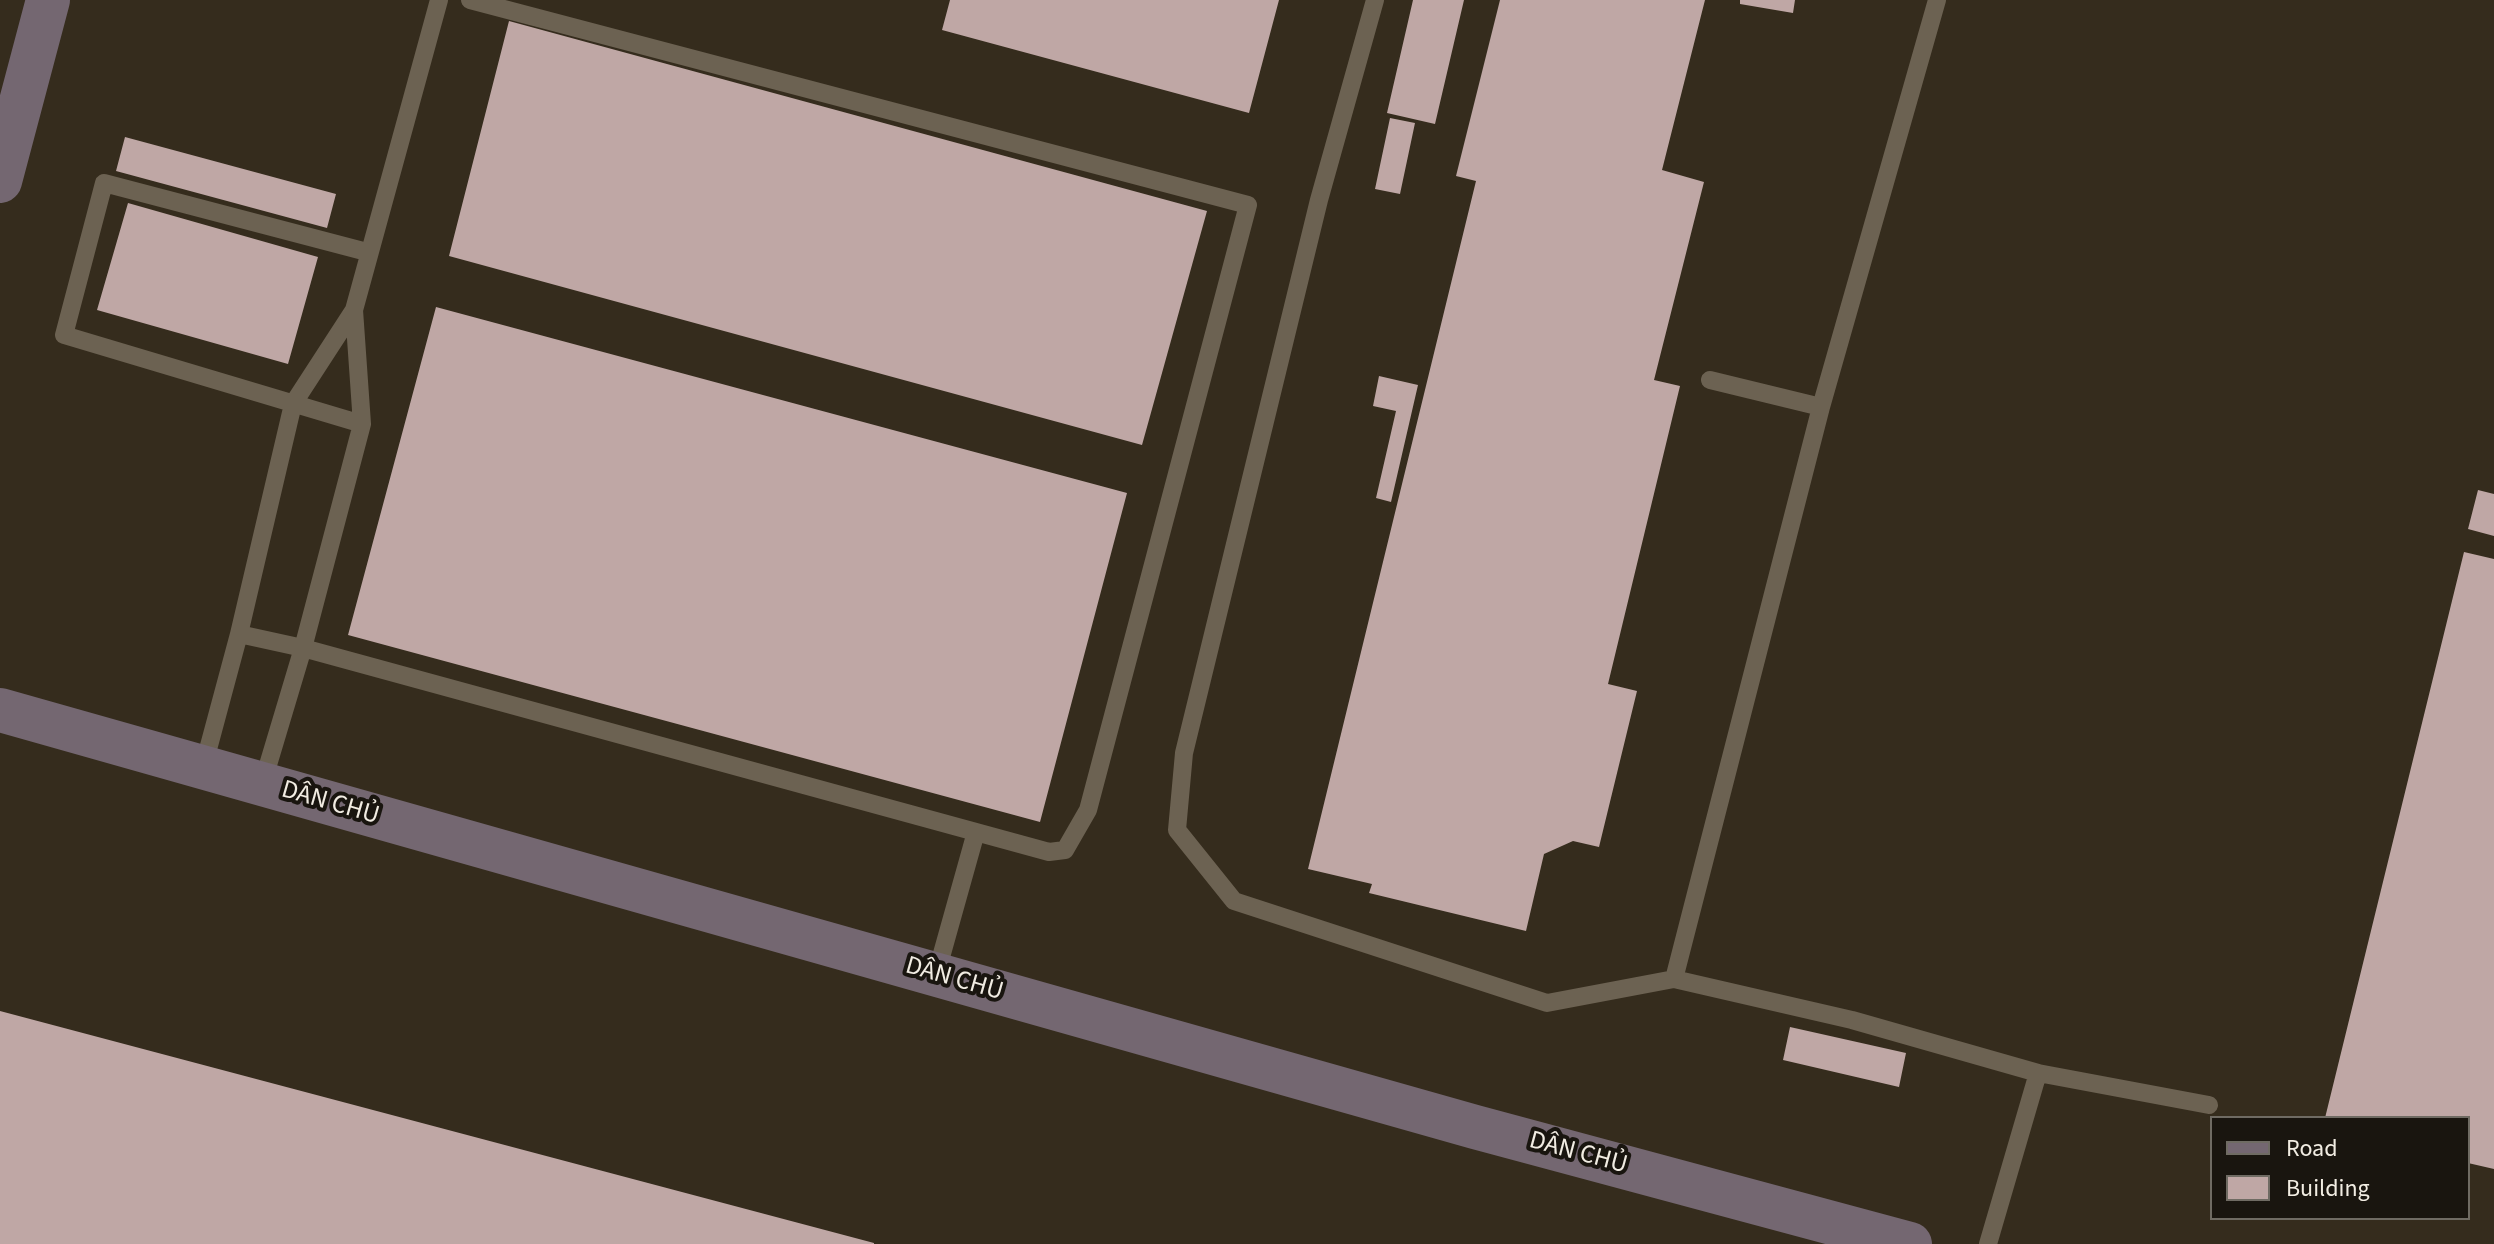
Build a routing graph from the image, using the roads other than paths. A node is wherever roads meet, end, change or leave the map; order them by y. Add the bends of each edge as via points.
1 (48, 0) edge
2 (439, 0) edge
3 (470, 0) edge
4 (1375, 0) edge
5 (1937, 0) edge
6 (0, 181) edge
7 (367, 252) junction
8 (354, 310) junction
9 (1710, 380) dead end
10 (293, 404) junction
11 (1821, 407) junction
12 (362, 424) junction
13 (239, 634) junction
14 (303, 648) junction
15 (0, 710) edge
16 (203, 768) junction
17 (262, 785) junction
18 (976, 832) junction
19 (936, 975) junction
20 (1674, 979) junction
21 (2038, 1073) junction
22 (2209, 1105) dead end
23 (1910, 1244) edge
24 (1988, 1244) edge

1 - 6 main road
2 - 7 lane
3 - 18 lane via 1248,205 1088,810 1065,850 1049,852
4 - 20 lane via 1319,200 1184,753 1177,830 1234,901 1547,1003
5 - 11 lane
7 - 8 lane
7 - 10 lane via 104,183 64,335
8 - 10 lane
8 - 12 lane
9 - 11 lane
10 - 12 lane
10 - 13 lane
11 - 20 lane
12 - 14 lane
13 - 14 lane
13 - 16 lane
14 - 17 lane
14 - 18 lane
15 - 16 main road, DÂN CHỦ
16 - 17 main road, DÂN CHỦ
17 - 19 main road, DÂN CHỦ
18 - 19 lane
19 - 23 main road, DÂN CHỦ
20 - 21 lane via 1852,1020
21 - 22 lane
21 - 24 lane

